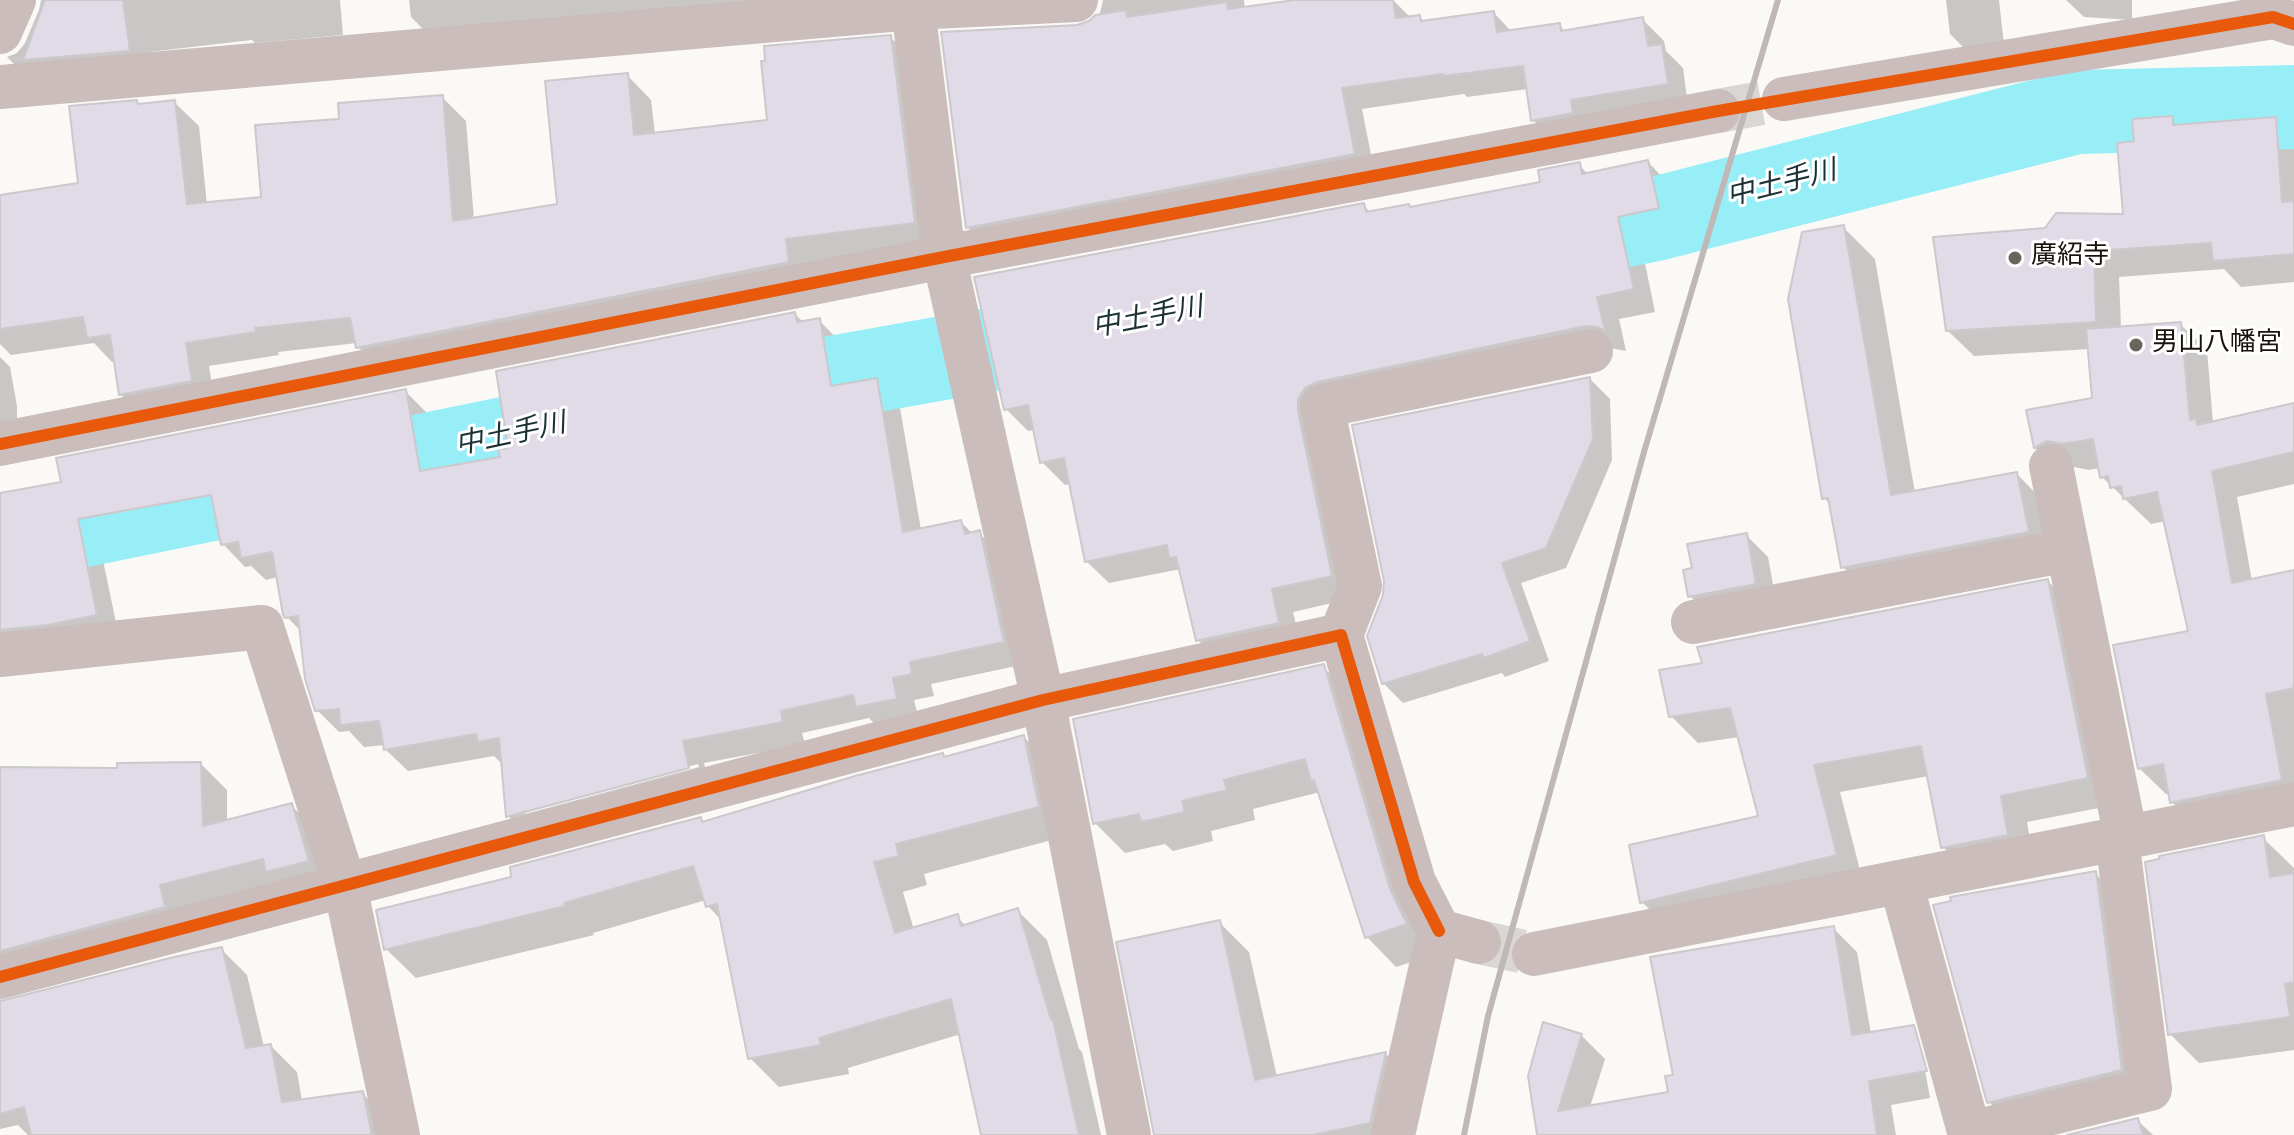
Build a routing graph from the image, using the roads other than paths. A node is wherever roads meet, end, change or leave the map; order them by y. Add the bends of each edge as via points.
1 (14, 0) edge
2 (1076, 0) edge
3 (912, 4) edge
4 (2294, 24) edge
5 (0, 32) edge
6 (0, 87) edge
7 (1784, 99) tunnel mouth
8 (1718, 111) tunnel mouth
9 (944, 257) junction
10 (1591, 351) dead end
11 (0, 444) edge
12 (2051, 466) dead end
13 (2068, 550) junction
14 (1693, 622) dead end
15 (1341, 635) junction
16 (0, 655) edge
17 (1043, 700) junction
18 (2294, 804) edge
19 (2122, 839) junction
20 (1901, 883) junction
21 (345, 886) junction
22 (1534, 954) tunnel mouth
23 (0, 977) edge
24 (1970, 1134) edge
25 (398, 1135) edge
26 (1129, 1135) edge
27 (1393, 1135) edge

1 - 5 street
2 - 3 street
3 - 6 street
3 - 9 street
4 - 7 street via 2273,17
8 - 9 street
9 - 11 street
9 - 17 street
10 - 15 street via 1322,406 1360,586
12 - 13 street
13 - 14 street
13 - 19 street
15 - 17 street
15 - 27 street via 1414,882 1459,936
16 - 21 street via 262,627
17 - 21 street
17 - 26 street
18 - 19 street
19 - 20 street
19 - 24 street via 2150,1089
20 - 22 street
20 - 24 street
21 - 23 street
21 - 25 street

